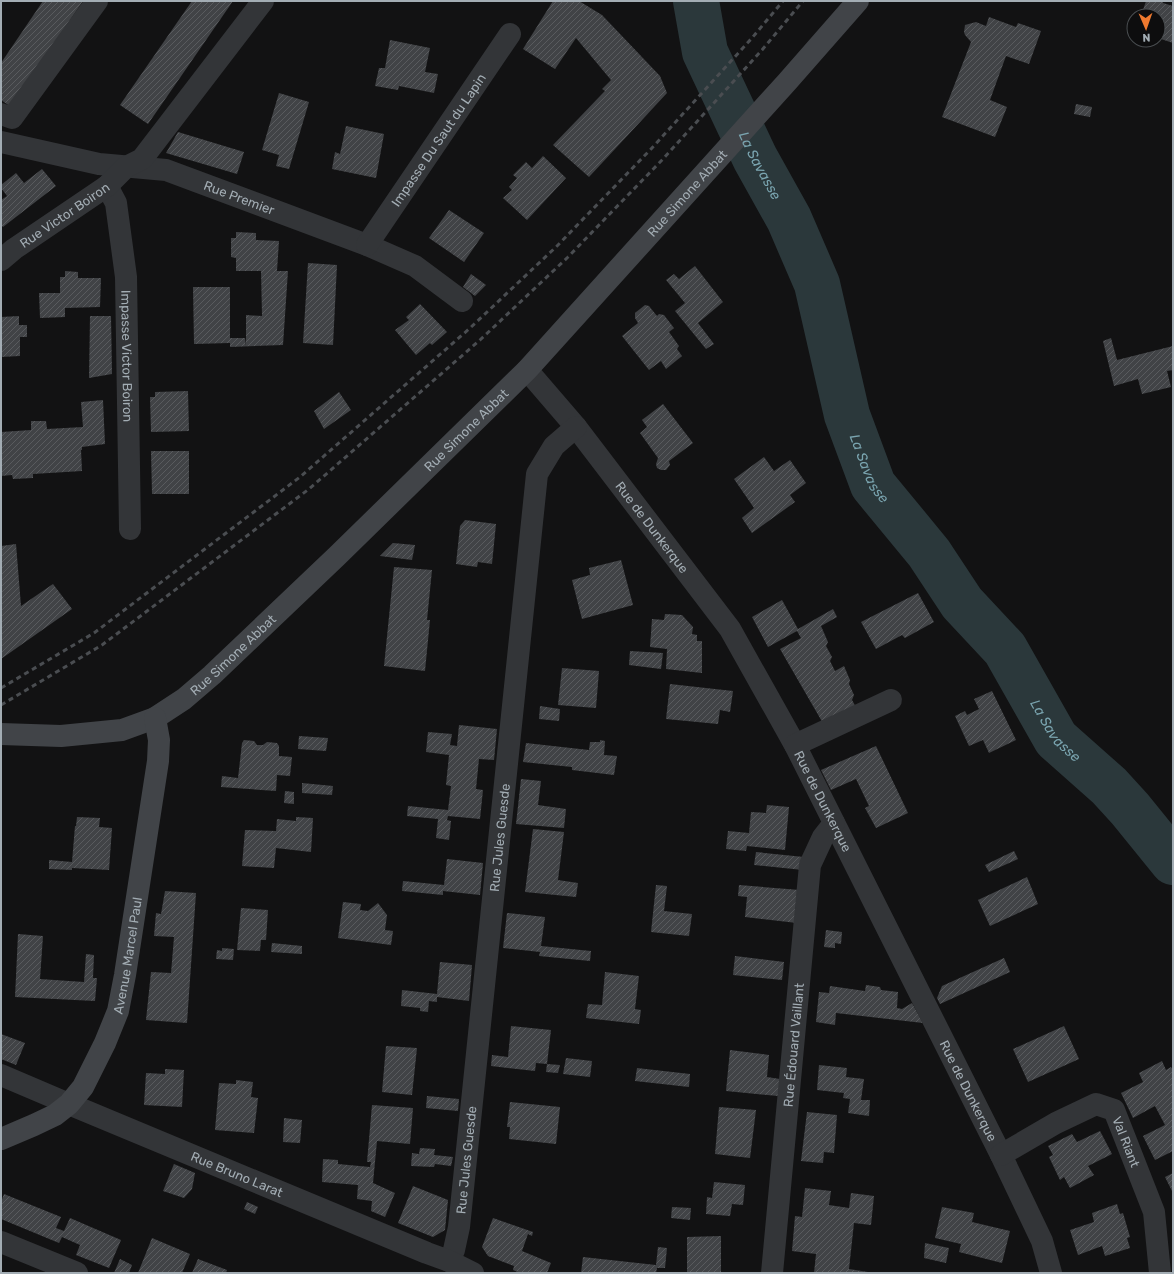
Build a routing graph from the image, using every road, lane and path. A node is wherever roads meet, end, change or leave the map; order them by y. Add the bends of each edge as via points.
1 (97, 1) edge
2 (263, 1) edge
3 (858, 1) edge
4 (510, 34) dead end
5 (1, 114) edge
6 (1, 142) edge
7 (126, 167) junction
8 (107, 186) junction
9 (367, 245) junction
10 (5, 253) edge
11 (462, 301) dead end
12 (527, 370) junction
13 (576, 427) junction
14 (130, 529) dead end
15 (891, 700) dead end
16 (155, 718) junction
17 (1, 734) edge
18 (795, 745) junction
19 (834, 823) junction
20 (1, 1075) edge
21 (69, 1104) junction
22 (1, 1139) edge
23 (1001, 1155) junction
24 (1, 1242) edge
25 (462, 1269) edge
26 (77, 1273) edge
27 (772, 1273) edge
28 (1051, 1273) edge
29 (1160, 1273) edge

1 - 5 street via 12,118
2 - 7 street, Rue Victor Boiron via 142,159
3 - 12 main road, Rue Simone Abbat
4 - 9 street, Impasse Du Saut du Lapin
6 - 7 street, Rue Premier via 99,164
7 - 8 street, Rue Victor Boiron
7 - 9 street, Rue Premier via 166,170
8 - 10 street, Rue Victor Boiron
8 - 14 street, Impasse Victor Boiron via 116,203 126,277
9 - 11 street, Rue Premier via 416,266
12 - 13 street, Rue de Dunkerque
12 - 16 main road, Rue Simone Abbat via 212,675 184,699
13 - 18 street, Rue de Dunkerque via 730,629
13 - 25 street, Rue Jules Guesde via 554,446 537,474 460,1219 454,1250
15 - 18 street
16 - 17 main road, Rue Simone Abbat via 122,730 61,736
16 - 21 main road, Avenue Marcel Paul via 159,740 158,761 118,1011 94,1068
18 - 19 street, Rue de Dunkerque
19 - 23 street, Rue de Dunkerque
19 - 27 street, Rue Édouard Vaillant via 822,837 810,865
20 - 21 street, Rue Bruno Larat
21 - 22 main road, Avenue Marcel Paul via 55,1115
21 - 25 street, Rue Bruno Larat
23 - 28 street, Rue de Dunkerque via 1042,1241
23 - 29 street, Val Riant via 1056,1123 1096,1104 1114,1110 1154,1212
24 - 26 street

